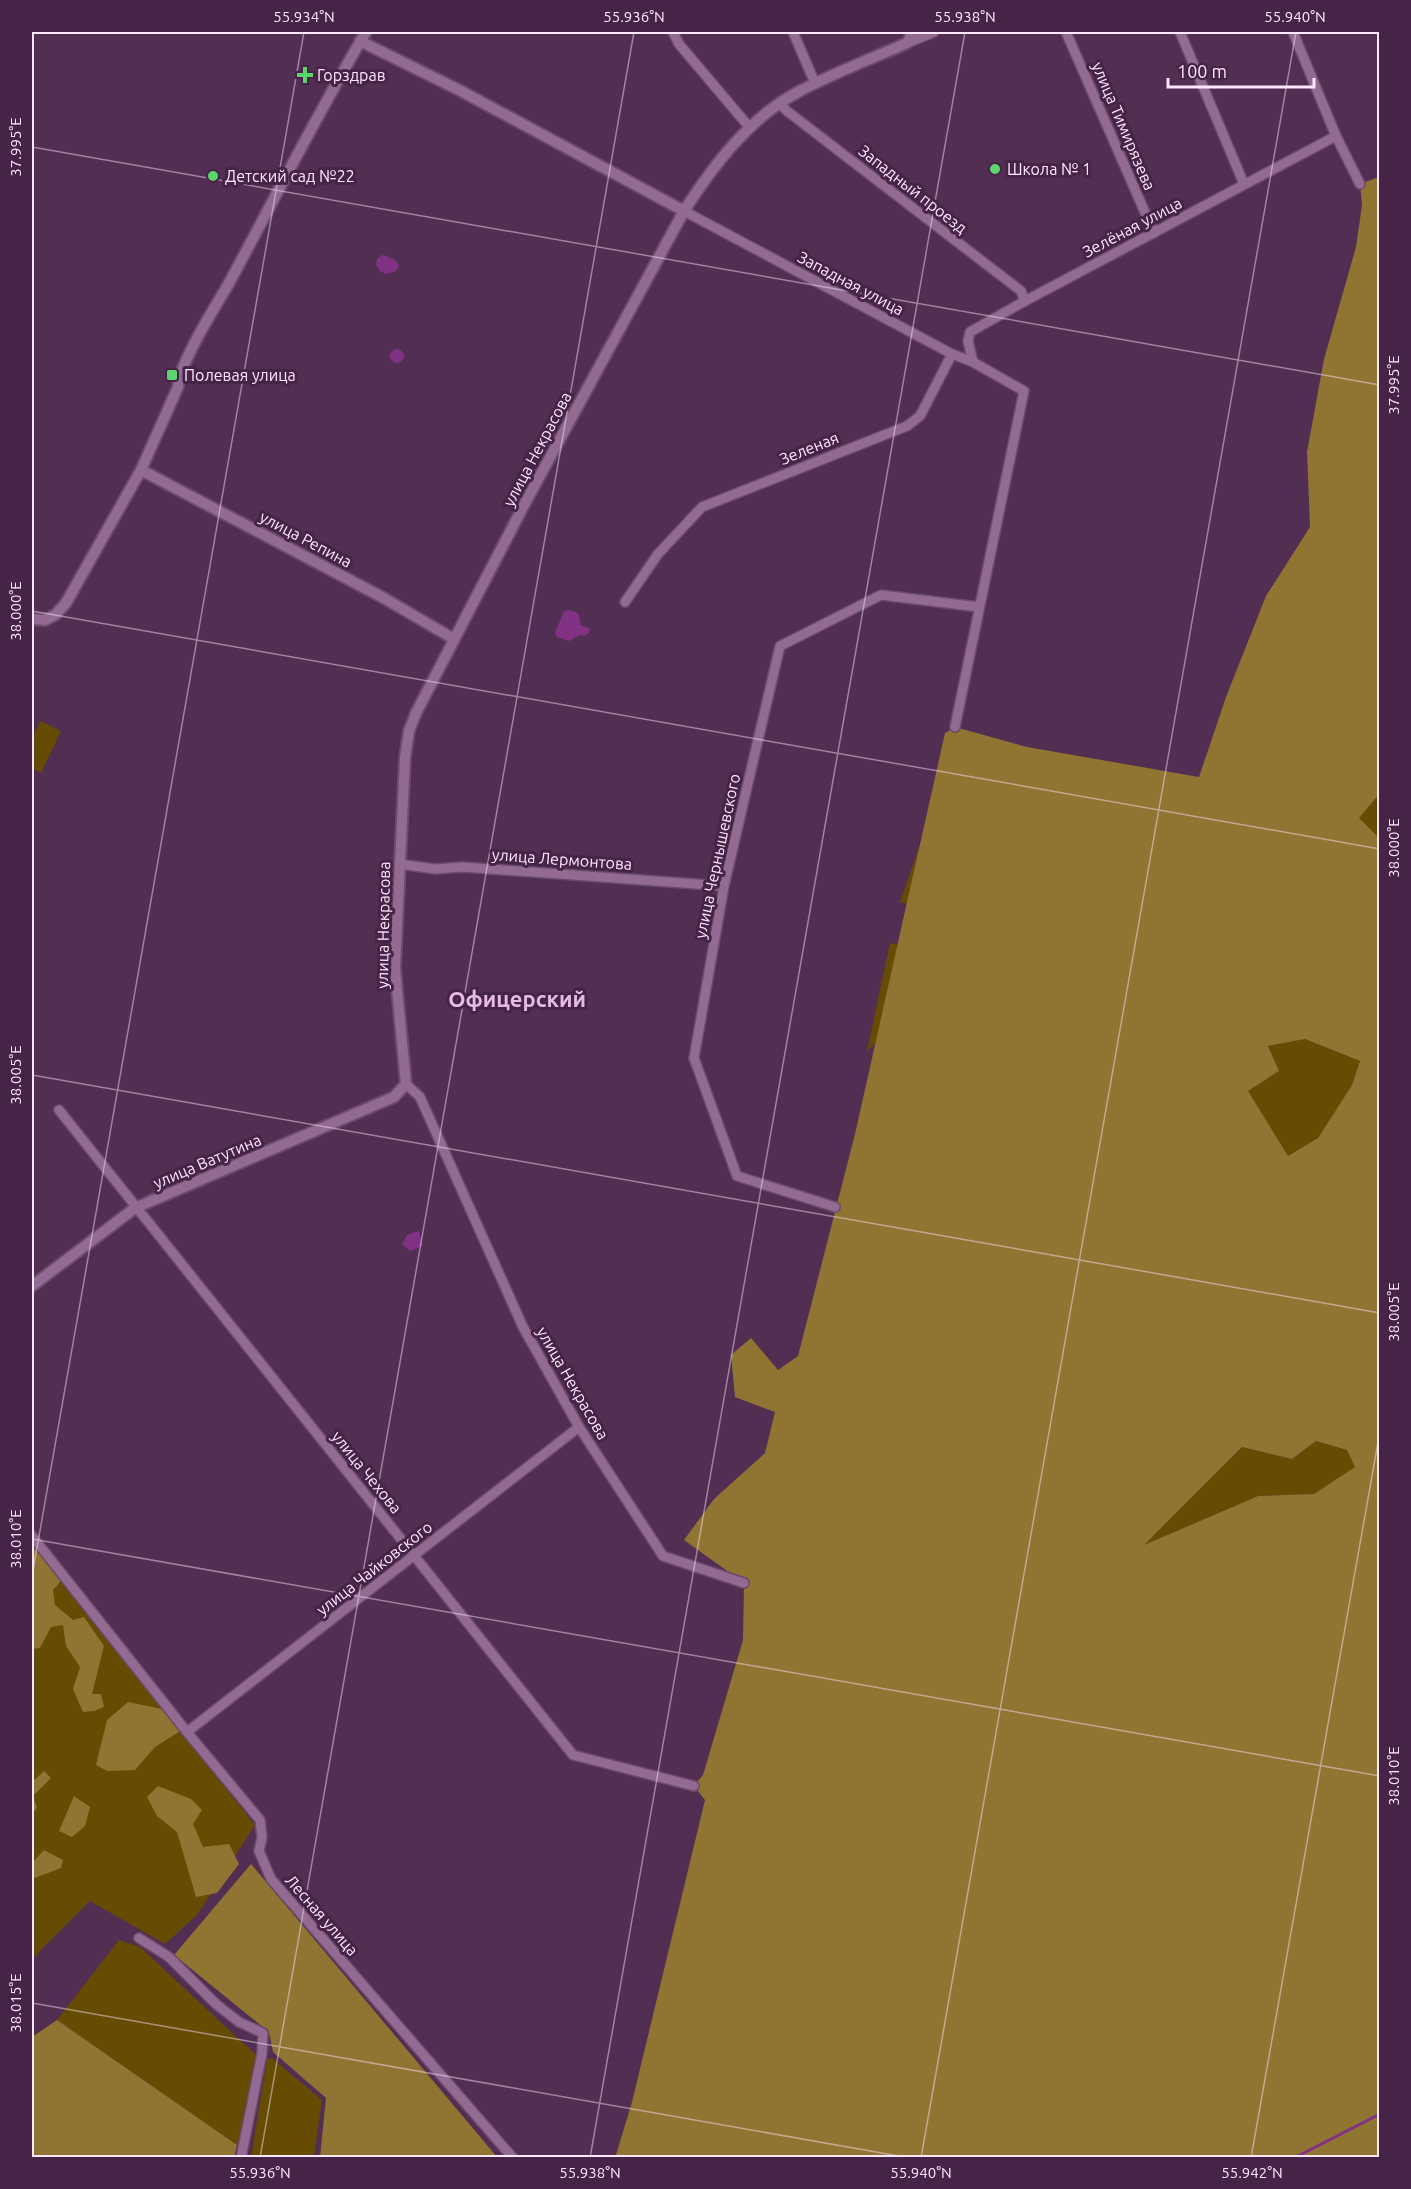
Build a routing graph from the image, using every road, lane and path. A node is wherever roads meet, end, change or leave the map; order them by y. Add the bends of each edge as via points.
1 (674, 32) edge
2 (793, 32) edge
3 (913, 32) edge
4 (934, 32) edge
5 (1066, 32) edge
6 (1180, 32) edge
7 (1293, 32) edge
8 (363, 36) edge
9 (907, 43) junction
10 (815, 83) junction
11 (779, 103) junction
12 (750, 128) junction
13 (1336, 136) junction
14 (1244, 184) junction
15 (1360, 184) dead end
16 (684, 211) junction
17 (1154, 233) junction
18 (1025, 301) junction
19 (952, 354) junction
20 (973, 362) junction
21 (141, 470) junction
22 (625, 602) dead end
23 (979, 608) junction
24 (32, 619) edge
25 (454, 639) junction
26 (955, 727) dead end
27 (399, 864) junction
28 (724, 886) junction
29 (406, 1083) junction
30 (59, 1110) dead end
31 (835, 1207) dead end
32 (135, 1208) junction
33 (32, 1286) edge
34 (579, 1427) junction
35 (32, 1536) edge
36 (415, 1556) junction
37 (744, 1583) dead end
38 (187, 1732) junction
39 (694, 1786) dead end
40 (139, 1938) dead end
41 (241, 2157) edge
42 (513, 2157) edge

1 - 12 street via 679,44
2 - 10 street
3 - 9 street
4 - 9 street
5 - 17 street, улица Тимирязева
6 - 14 street
7 - 13 street
8 - 16 street, Западная улица
8 - 21 street via 178,378 178,387
9 - 10 street, улица Некрасова
10 - 11 street, улица Некрасова
11 - 12 street, улица Некрасова
11 - 18 street, Западный проезд via 1021,291
12 - 16 street, улица Некрасова via 706,176
13 - 14 street, Зелёная улица
13 - 15 street
14 - 17 street, Зелёная улица
16 - 19 street, Западная улица
16 - 25 street, улица Некрасова
17 - 18 street, Зелёная улица
18 - 20 street, Зелёная улица via 970,332
19 - 20 street, Западная улица
19 - 22 street, Зеленая via 920,416 907,426 702,507 658,554
20 - 23 street, Западная улица via 1024,391
21 - 24 street via 66,603 45,620
21 - 25 street, улица Репина
23 - 26 street, Западная улица
23 - 28 street, улица Чернышевского via 881,595 780,646
25 - 27 street, улица Некрасова via 409,731
27 - 28 street, улица Лермонтова
27 - 29 street, улица Некрасова via 395,968
28 - 31 street, улица Чернышевского via 694,1058 737,1176
29 - 32 street, улица Ватутина via 394,1097
29 - 34 street, улица Некрасова via 420,1097 523,1327
30 - 32 street, улица Чехова
32 - 33 street, улица Ватутина
32 - 36 street, улица Чехова
34 - 36 street, улица Чайковского
34 - 37 street, улица Некрасова via 663,1556
35 - 38 street, Лесная улица
36 - 38 street, улица Чайковского
36 - 39 street, улица Чехова via 573,1755
38 - 42 street, Лесная улица via 260,1820 259,1851 271,1879
40 - 41 street via 169,1957 239,2022 263,2033

